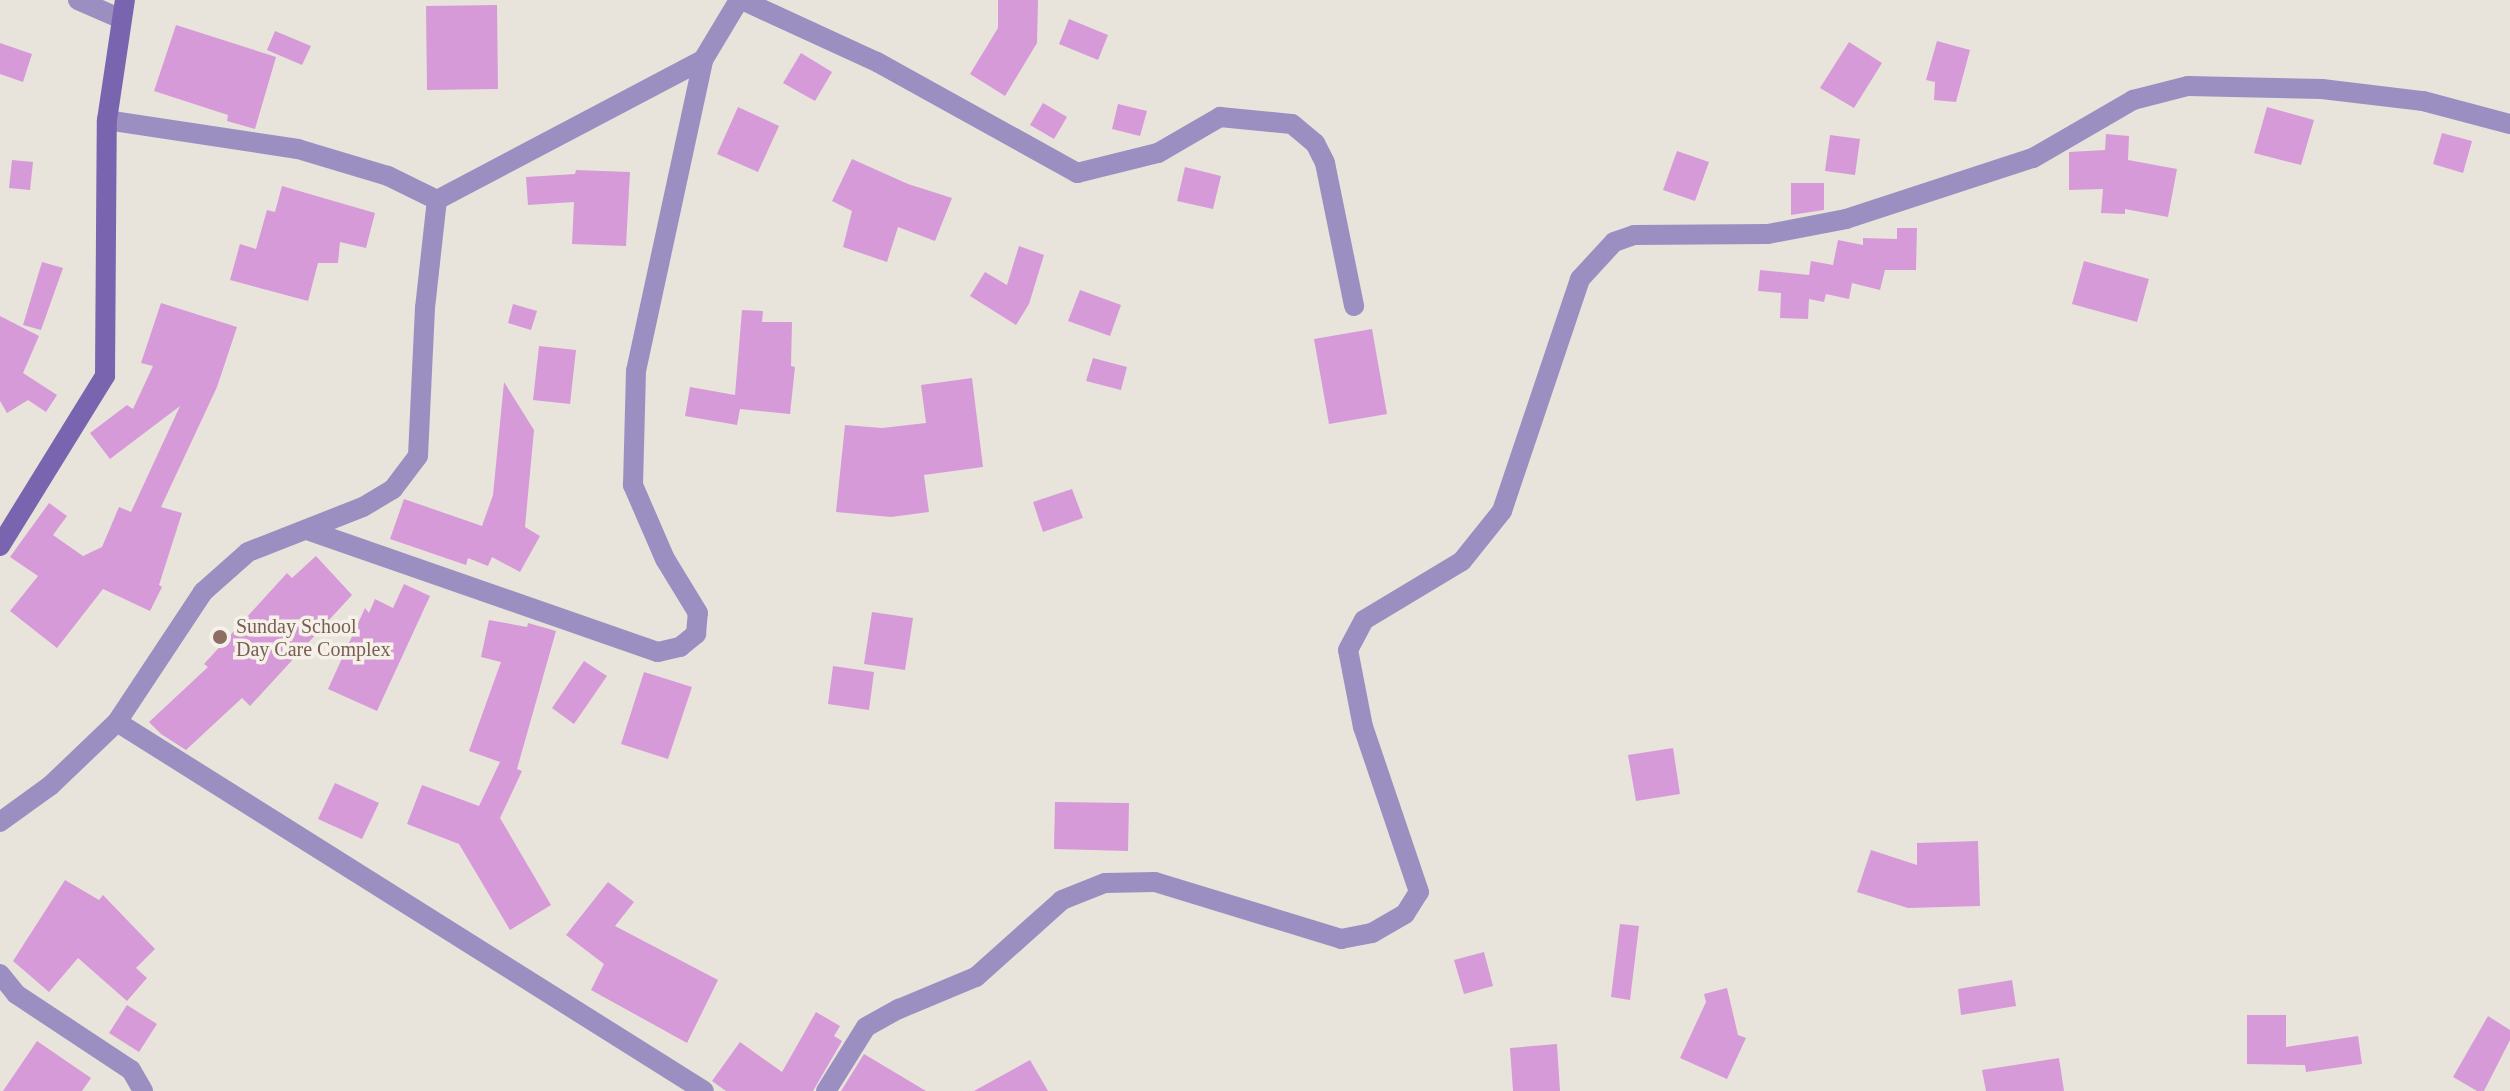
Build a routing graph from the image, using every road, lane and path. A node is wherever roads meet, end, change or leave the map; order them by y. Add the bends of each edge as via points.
1 (78, 0) edge
2 (740, 0) edge
3 (123, 10) edge
4 (703, 60) junction
5 (107, 120) junction
6 (2510, 124) edge
7 (437, 200) junction
8 (1354, 306) dead end
9 (310, 531) junction
10 (0, 546) edge
11 (117, 722) junction
12 (0, 822) edge
13 (0, 974) edge
14 (697, 1089) edge
15 (143, 1091) edge
16 (826, 1091) edge

1 - 3 street
2 - 4 street
2 - 8 street via 877,62 1077,173 1158,153 1220,117 1292,124 1315,143 1325,163
3 - 5 main road
4 - 7 street
4 - 9 street via 636,371 633,485 665,559 698,613 696,634 680,647 658,652
5 - 7 street via 298,149 388,176
5 - 10 main road via 105,376
6 - 16 street via 2394,97 2322,89 2188,86 2133,100 2033,158 1846,219 1768,234 1634,235 1614,242 1580,279 1502,511 1462,561 1364,620 1348,650 1363,727 1419,892 1405,914 1372,933 1341,939 1155,882 1105,883 1062,900 976,977 866,1027
7 - 9 street via 418,456 393,489
9 - 11 street via 248,552 203,592
11 - 12 street via 50,786
11 - 14 street
13 - 15 street via 16,994 131,1070

